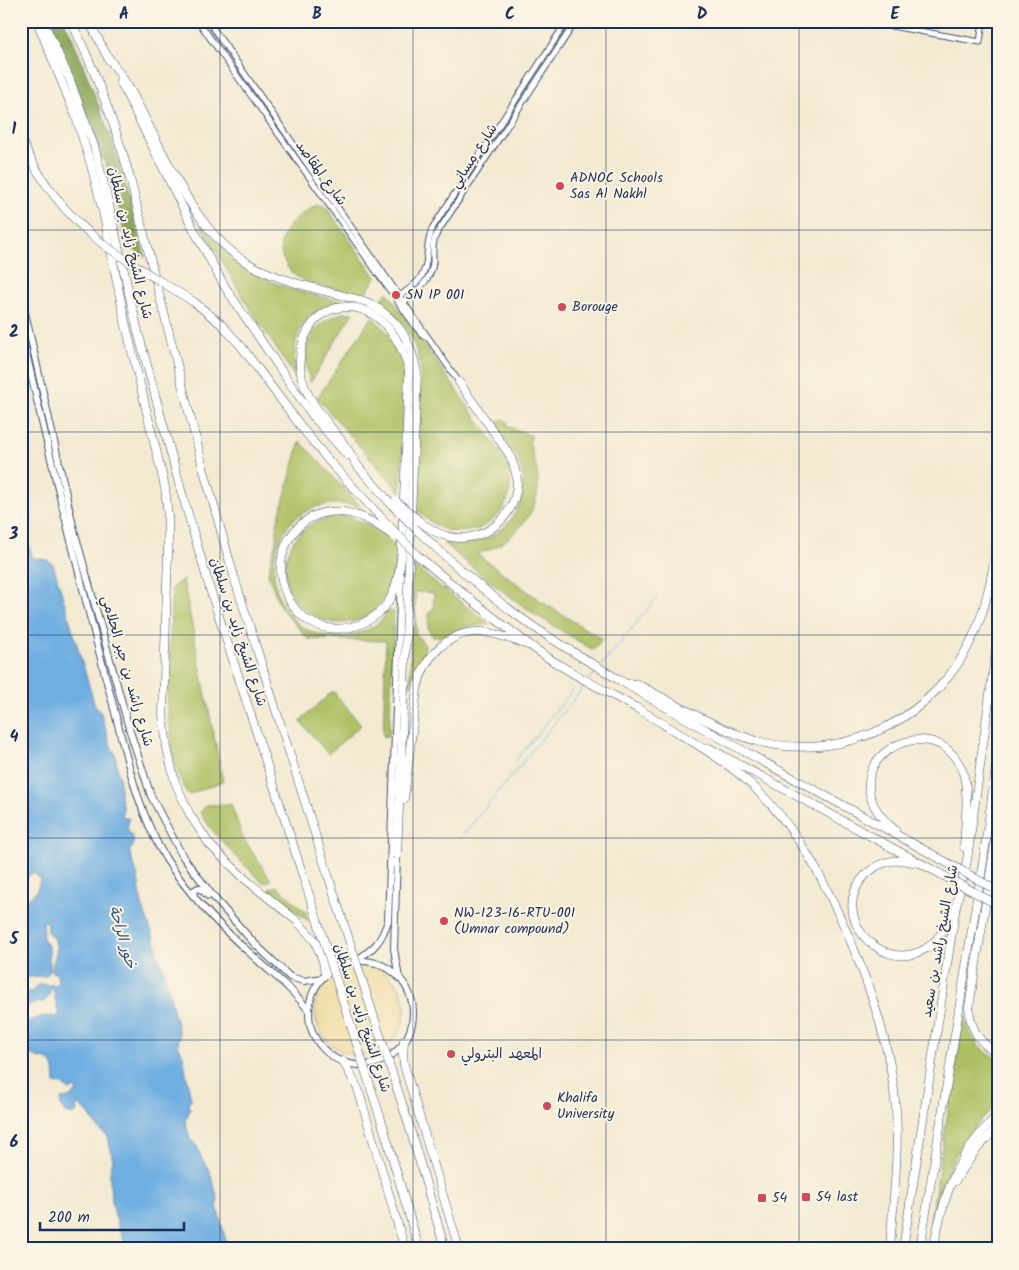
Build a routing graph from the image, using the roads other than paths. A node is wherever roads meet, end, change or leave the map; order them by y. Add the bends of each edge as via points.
1 (37, 21) edge
2 (43, 21) edge
3 (72, 21) edge
4 (89, 21) edge
5 (198, 21) edge
6 (208, 21) edge
7 (567, 21) edge
8 (576, 21) edge
9 (864, 21) edge
10 (983, 21) edge
11 (108, 57) junction
12 (519, 96) junction
13 (525, 99) junction
14 (21, 139) edge
15 (473, 165) junction
16 (479, 169) junction
17 (366, 253) junction
18 (21, 295) edge
19 (398, 297) junction
20 (402, 303) junction
21 (21, 331) edge
22 (459, 382) joint
23 (316, 413) junction
24 (394, 503) junction
25 (998, 544) edge
26 (401, 552) junction
27 (417, 555) junction
28 (998, 636) edge
29 (534, 648) junction
30 (626, 684) junction
31 (636, 708) junction
32 (998, 753) edge
33 (998, 825) edge
34 (908, 841) junction
35 (397, 855) junction
36 (967, 860) junction
37 (920, 863) junction
38 (998, 891) edge
39 (194, 897) junction
40 (998, 905) edge
41 (956, 906) junction
42 (234, 921) junction
43 (355, 961) junction
44 (324, 976) junction
45 (399, 978) junction
46 (309, 1011) junction
47 (404, 1040) junction
48 (998, 1053) edge
49 (343, 1062) junction
50 (998, 1115) edge
51 (998, 1126) edge
52 (944, 1200) junction
53 (405, 1249) edge
54 (419, 1249) edge
55 (445, 1249) edge
56 (459, 1249) edge
57 (890, 1249) edge
58 (903, 1249) edge
59 (920, 1249) edge
60 (933, 1249) edge

1 - 44 highway via 76,117 91,165 165,487 168,552 163,716 166,748 175,782 190,815 210,845 306,930 320,951
2 - 54 highway, شارع الشيخ زايد بن سلطان, bridge via 70,80 94,146 138,332 210,589 384,1129
3 - 55 highway, شارع الشيخ زايد بن سلطان, bridge via 116,130 200,458 235,580 408,1122
4 - 11 highway
5 - 17 street, شارع المقاصد
6 - 17 street, شارع المقاصد
7 - 12 street, شارع مِسانِي
8 - 13 street, شارع مِسانِي
9 - 10 street via 980,42
11 - 23 highway via 225,287 293,388
11 - 35 highway via 129,87 194,208 230,250 286,281 378,308 397,325 413,353 416,372
12 - 13 street
12 - 15 street, شارع مِسانِي
13 - 16 street, شارع مِسانِي
14 - 27 highway, bridge via 42,177 77,221 102,243 194,302 221,324 329,462
15 - 16 street
15 - 19 street, شارع مِسانِي via 430,232 423,274
16 - 20 street, شارع مِسانِي via 435,236 427,280
17 - 19 street, شارع المقاصد
18 - 42 main road, شارع راشد بن جبر الحلامي via 74,530 144,778 183,858
19 - 20 street, شارع المقاصد
20 - 22 street, شارع المقاصد via 422,335 426,336
21 - 39 main road, شارع راشد بن جبر الحلامي via 74,556 136,788 161,850
22 - 24 highway, bridge via 512,460 517,478 508,513 493,528 476,536 455,538 444,536
23 - 24 highway via 357,466
23 - 26 highway via 302,377 304,336 318,317 342,307 373,315 397,340 409,372
24 - 30 highway, bridge via 442,554 492,595 530,624
25 - 30 highway via 980,619 947,679 910,714 865,737 812,747 792,747 747,738 637,684
26 - 27 highway, bridge via 389,602 359,626 336,629 315,624 295,610 285,590 280,568 285,547 296,530 314,516 337,512 357,514 385,529
26 - 43 main road via 388,920 377,945
27 - 29 highway
28 - 36 highway, شارع الشيخ راشد بن سعيد
29 - 31 highway
29 - 35 highway via 484,632 468,633 444,644 427,662 417,689
30 - 34 highway
31 - 37 highway
31 - 57 highway via 734,770 764,798 800,841 822,877 871,992 892,1075 896,1153
32 - 59 highway, شارع الشيخ راشد بن سعيد via 982,871
33 - 48 highway via 969,1007 971,1023 980,1041
34 - 36 highway via 877,812 870,796 870,778 877,761 890,748 906,741 927,741 948,751 962,770
34 - 38 highway, bridge
35 - 45 main road via 394,948
36 - 41 highway, شارع الشيخ راشد بن سعيد
37 - 40 highway, bridge
37 - 41 highway via 890,861 873,868 860,881 853,908 857,926 865,939 885,952 917,953 937,940
39 - 42 main road via 195,889 202,890
39 - 46 main road, شارع راشد بن جبر الحلامي via 241,945 290,987
41 - 58 highway, شارع الشيخ راشد بن سعيد
42 - 44 main road, شارع راشد بن جبر الحلامي via 290,976 304,981
43 - 44 main road via 337,966
43 - 45 main road via 379,964
44 - 46 main road via 315,988
45 - 47 main road via 411,1001 412,1012 411,1025
46 - 49 main road via 317,1040 326,1051
47 - 49 main road via 388,1057 378,1062
47 - 56 highway via 404,1065
49 - 53 highway via 358,1089
50 - 52 highway via 965,1154
51 - 52 highway via 976,1150
52 - 60 highway

